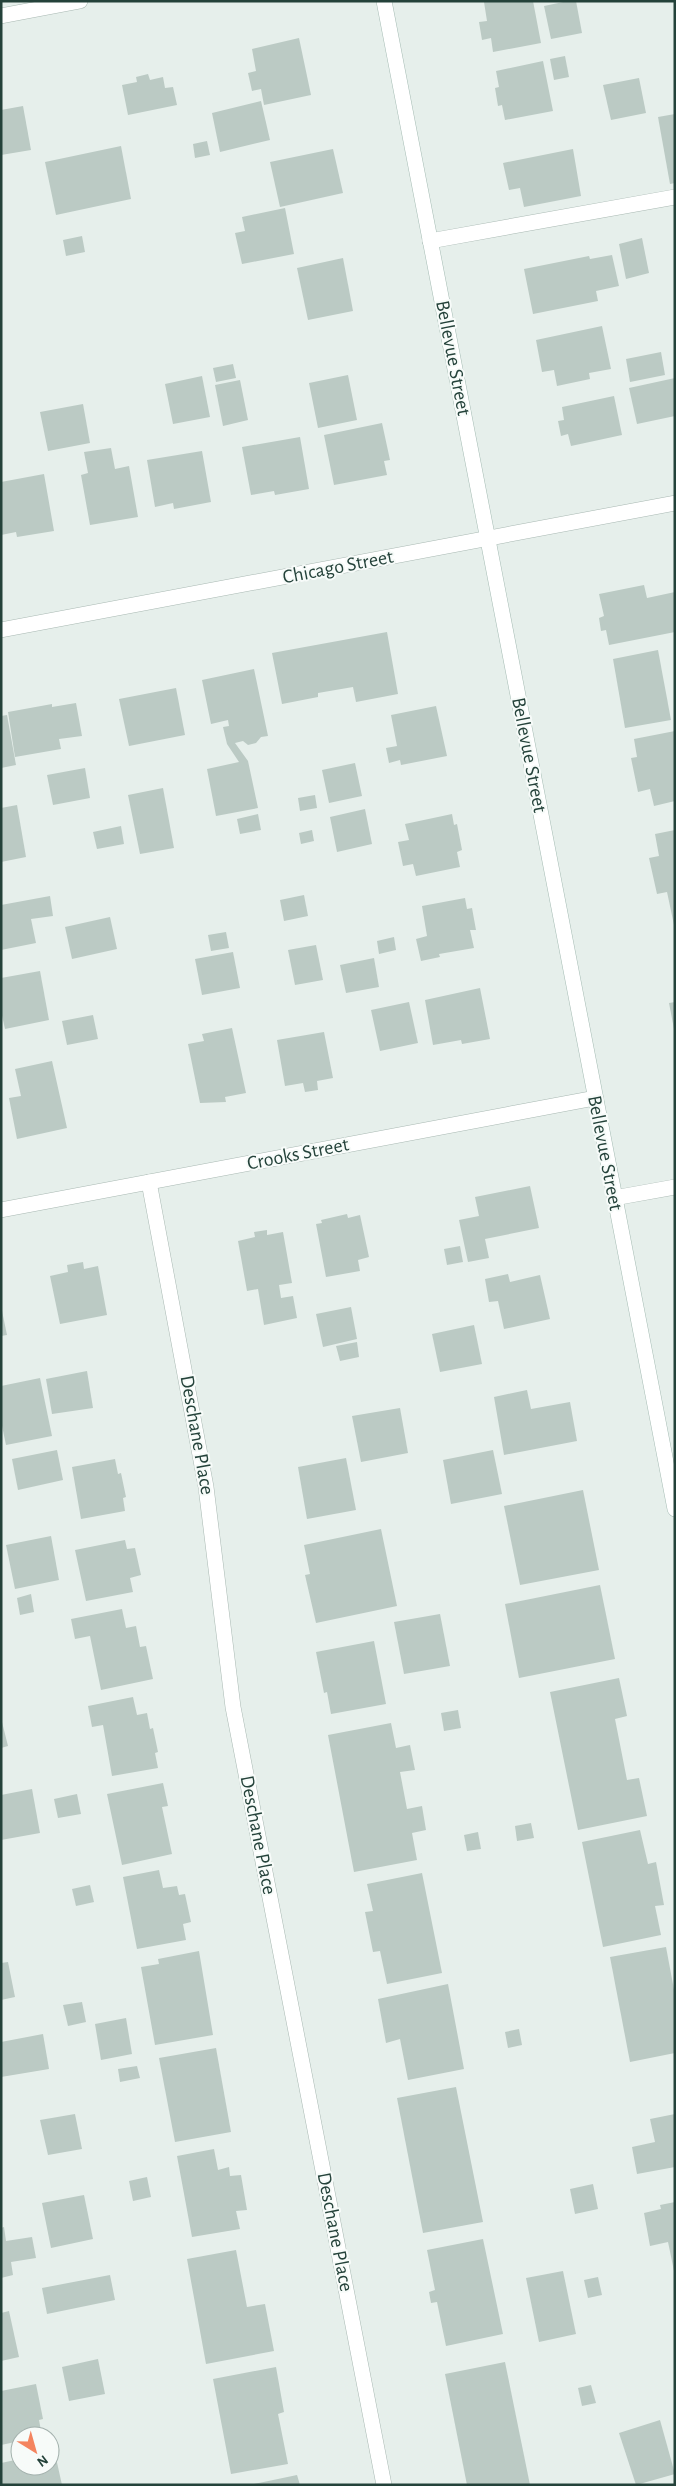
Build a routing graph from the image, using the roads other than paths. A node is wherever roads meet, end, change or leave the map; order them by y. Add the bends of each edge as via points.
1 (80, 1) edge
2 (384, 1) edge
3 (1, 16) edge
4 (675, 197) edge
5 (430, 241) junction
6 (675, 503) edge
7 (488, 539) junction
8 (1, 630) edge
9 (595, 1098) junction
10 (149, 1182) junction
11 (675, 1187) edge
12 (614, 1198) junction
13 (1, 1210) edge
14 (675, 1509) edge
15 (384, 2485) edge

1 - 3 street
2 - 5 street, Bellevue Street
4 - 5 street
5 - 7 street, Bellevue Street
6 - 7 street, Chicago Street
7 - 8 street, Chicago Street
7 - 9 street, Bellevue Street
9 - 10 street, Crooks Street
9 - 12 street, Bellevue Street
10 - 13 street, Crooks Street
10 - 15 street, Deschane Place via 206,1487 233,1707
11 - 12 street
12 - 14 street, Bellevue Street

